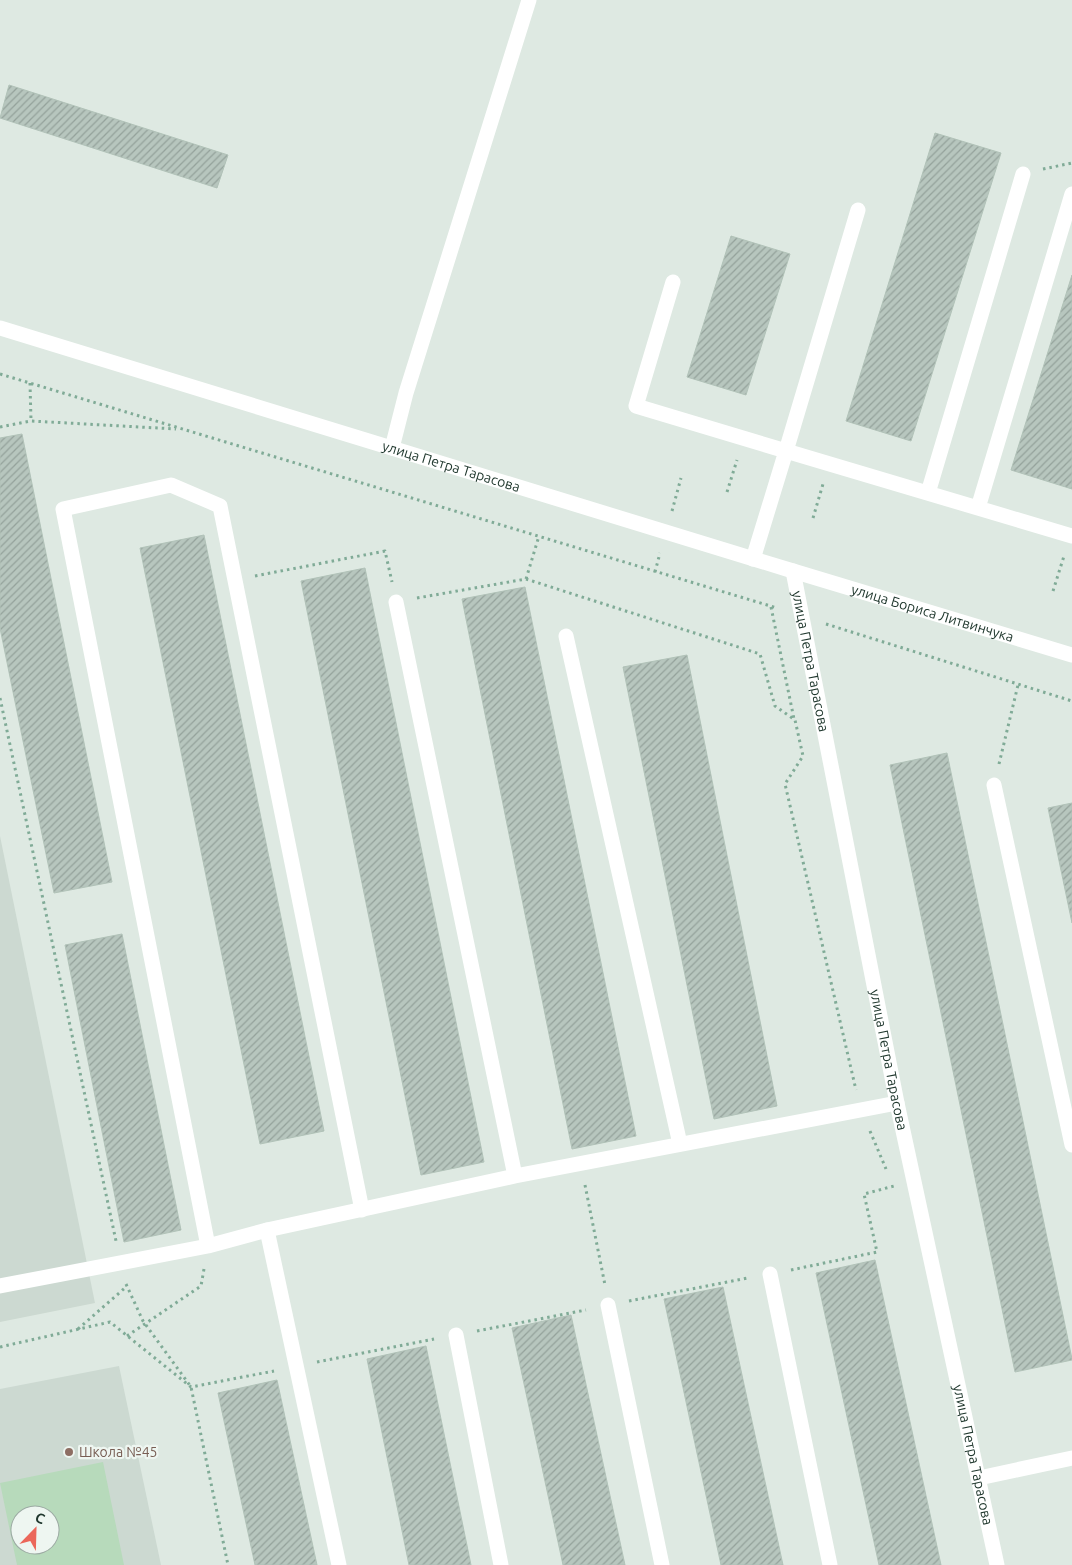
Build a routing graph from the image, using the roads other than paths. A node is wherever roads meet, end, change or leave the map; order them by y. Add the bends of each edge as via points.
1 (529, 0) edge
2 (1023, 174) road end
3 (1072, 194) edge
4 (858, 210) dead end
5 (673, 282) dead end
6 (0, 328) edge
7 (392, 448) junction
8 (786, 450) junction
9 (928, 493) junction
10 (978, 508) junction
11 (1071, 536) edge
12 (753, 559) junction
13 (793, 571) junction
14 (396, 602) road end
15 (566, 636) dead end
16 (1072, 655) edge
17 (994, 785) road end
18 (897, 1103) junction
19 (680, 1144) junction
20 (1072, 1146) edge
21 (515, 1176) junction
22 (362, 1210) junction
23 (267, 1230) junction
24 (208, 1246) junction
25 (770, 1274) road end
26 (0, 1286) edge
27 (608, 1305) road end
28 (456, 1335) road end
29 (1072, 1458) edge
30 (978, 1478) junction
31 (339, 1565) edge
32 (501, 1565) edge
33 (662, 1565) edge
34 (830, 1565) edge
35 (997, 1565) edge

1 - 7 street via 406,393
2 - 9 street
3 - 10 street
4 - 8 street
5 - 8 street via 636,406
6 - 7 street, улица Петра Тарасова
7 - 12 street, улица Петра Тарасова
8 - 9 street
8 - 12 street
9 - 10 street
10 - 11 street
12 - 13 street, улица Петра Тарасова
13 - 16 street, улица Бориса Литвинчука
13 - 18 street, улица Петра Тарасова
14 - 21 street
15 - 19 street
17 - 20 street
18 - 19 street
18 - 30 street, улица Петра Тарасова
19 - 21 street
21 - 22 street
22 - 23 street
22 - 24 street via 220,506 171,485 63,509
23 - 24 street
23 - 31 street
24 - 26 street
25 - 34 street
27 - 33 street
28 - 32 street
29 - 30 street
30 - 35 street, улица Петра Тарасова

